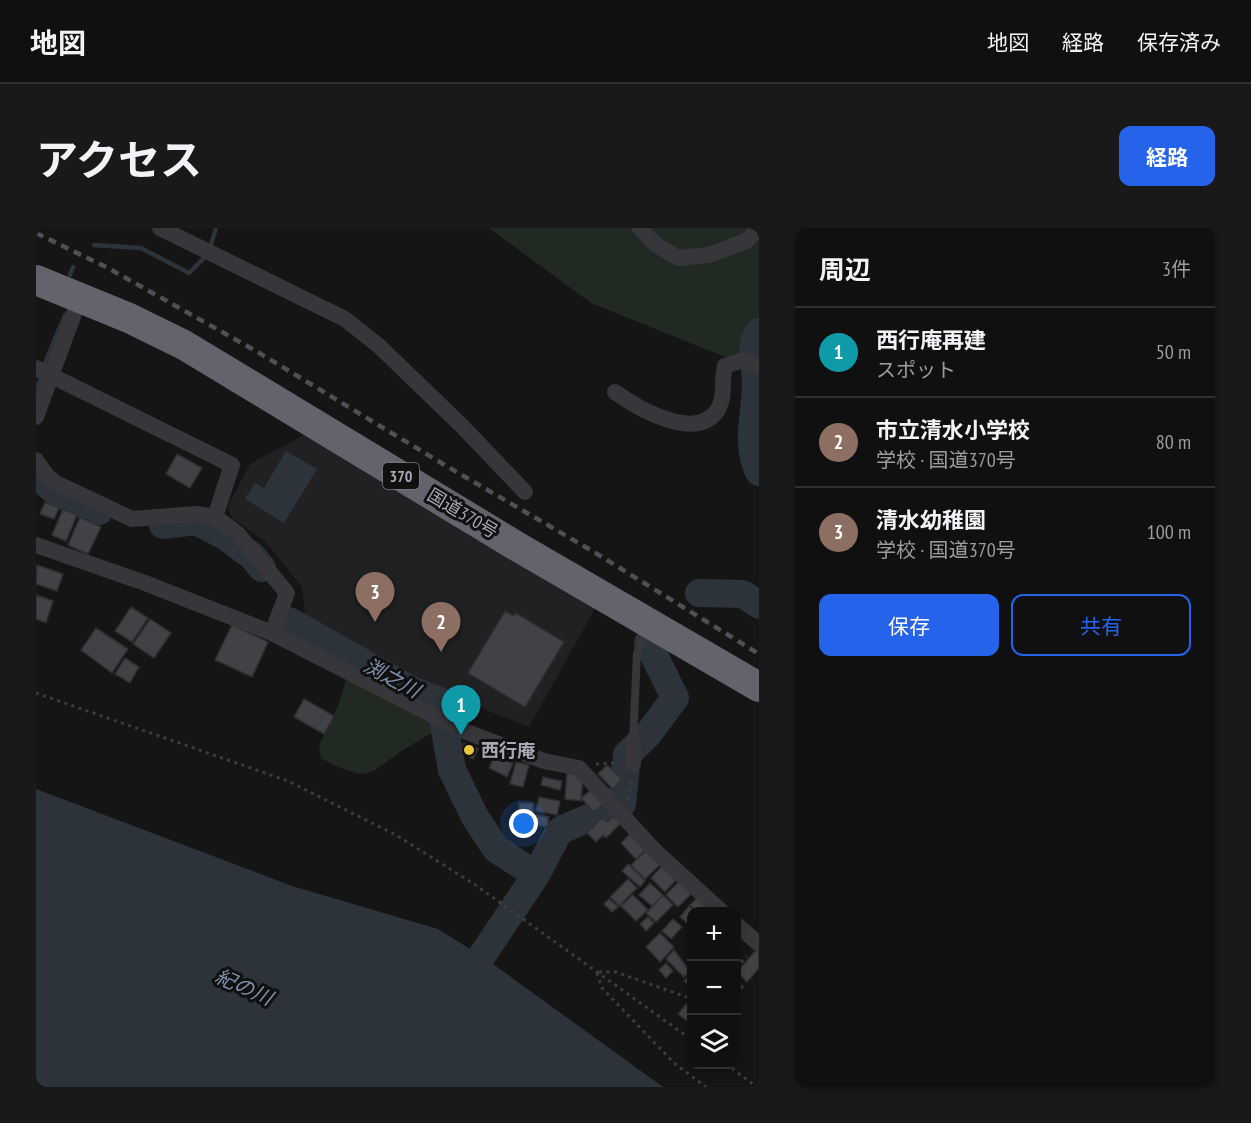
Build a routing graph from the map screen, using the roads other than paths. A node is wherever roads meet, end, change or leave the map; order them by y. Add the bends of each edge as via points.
1 (160, 228) edge
2 (640, 228) edge
3 (759, 228) edge
4 (36, 280) edge
5 (80, 297) junction
6 (759, 368) edge
7 (44, 371) edge
8 (615, 392) dead end
9 (36, 417) edge
10 (36, 460) edge
11 (525, 492) dead end
12 (215, 517) junction
13 (36, 546) edge
14 (651, 626) junction
15 (272, 633) junction
16 (759, 687) edge
17 (631, 757) road end
18 (717, 907) edge
19 (741, 928) edge
20 (759, 944) edge

1 - 11 street via 345,319 379,346
2 - 3 street via 655,244 678,258 709,255 746,241
4 - 5 highway, 国道370号 / 370
5 - 7 street
5 - 14 highway, 国道370号 / 370 via 184,345
6 - 8 street via 743,360 725,366 721,381 723,399 716,413 704,422 681,423 658,417
7 - 9 street
7 - 12 street via 232,465
10 - 12 street via 56,483 132,519 196,514
12 - 15 street via 238,534 287,593
13 - 15 street
14 - 16 highway, 国道370号 / 370
14 - 17 lane via 637,653
15 - 18 street via 464,731 544,761 579,768 654,850
19 - 20 street

